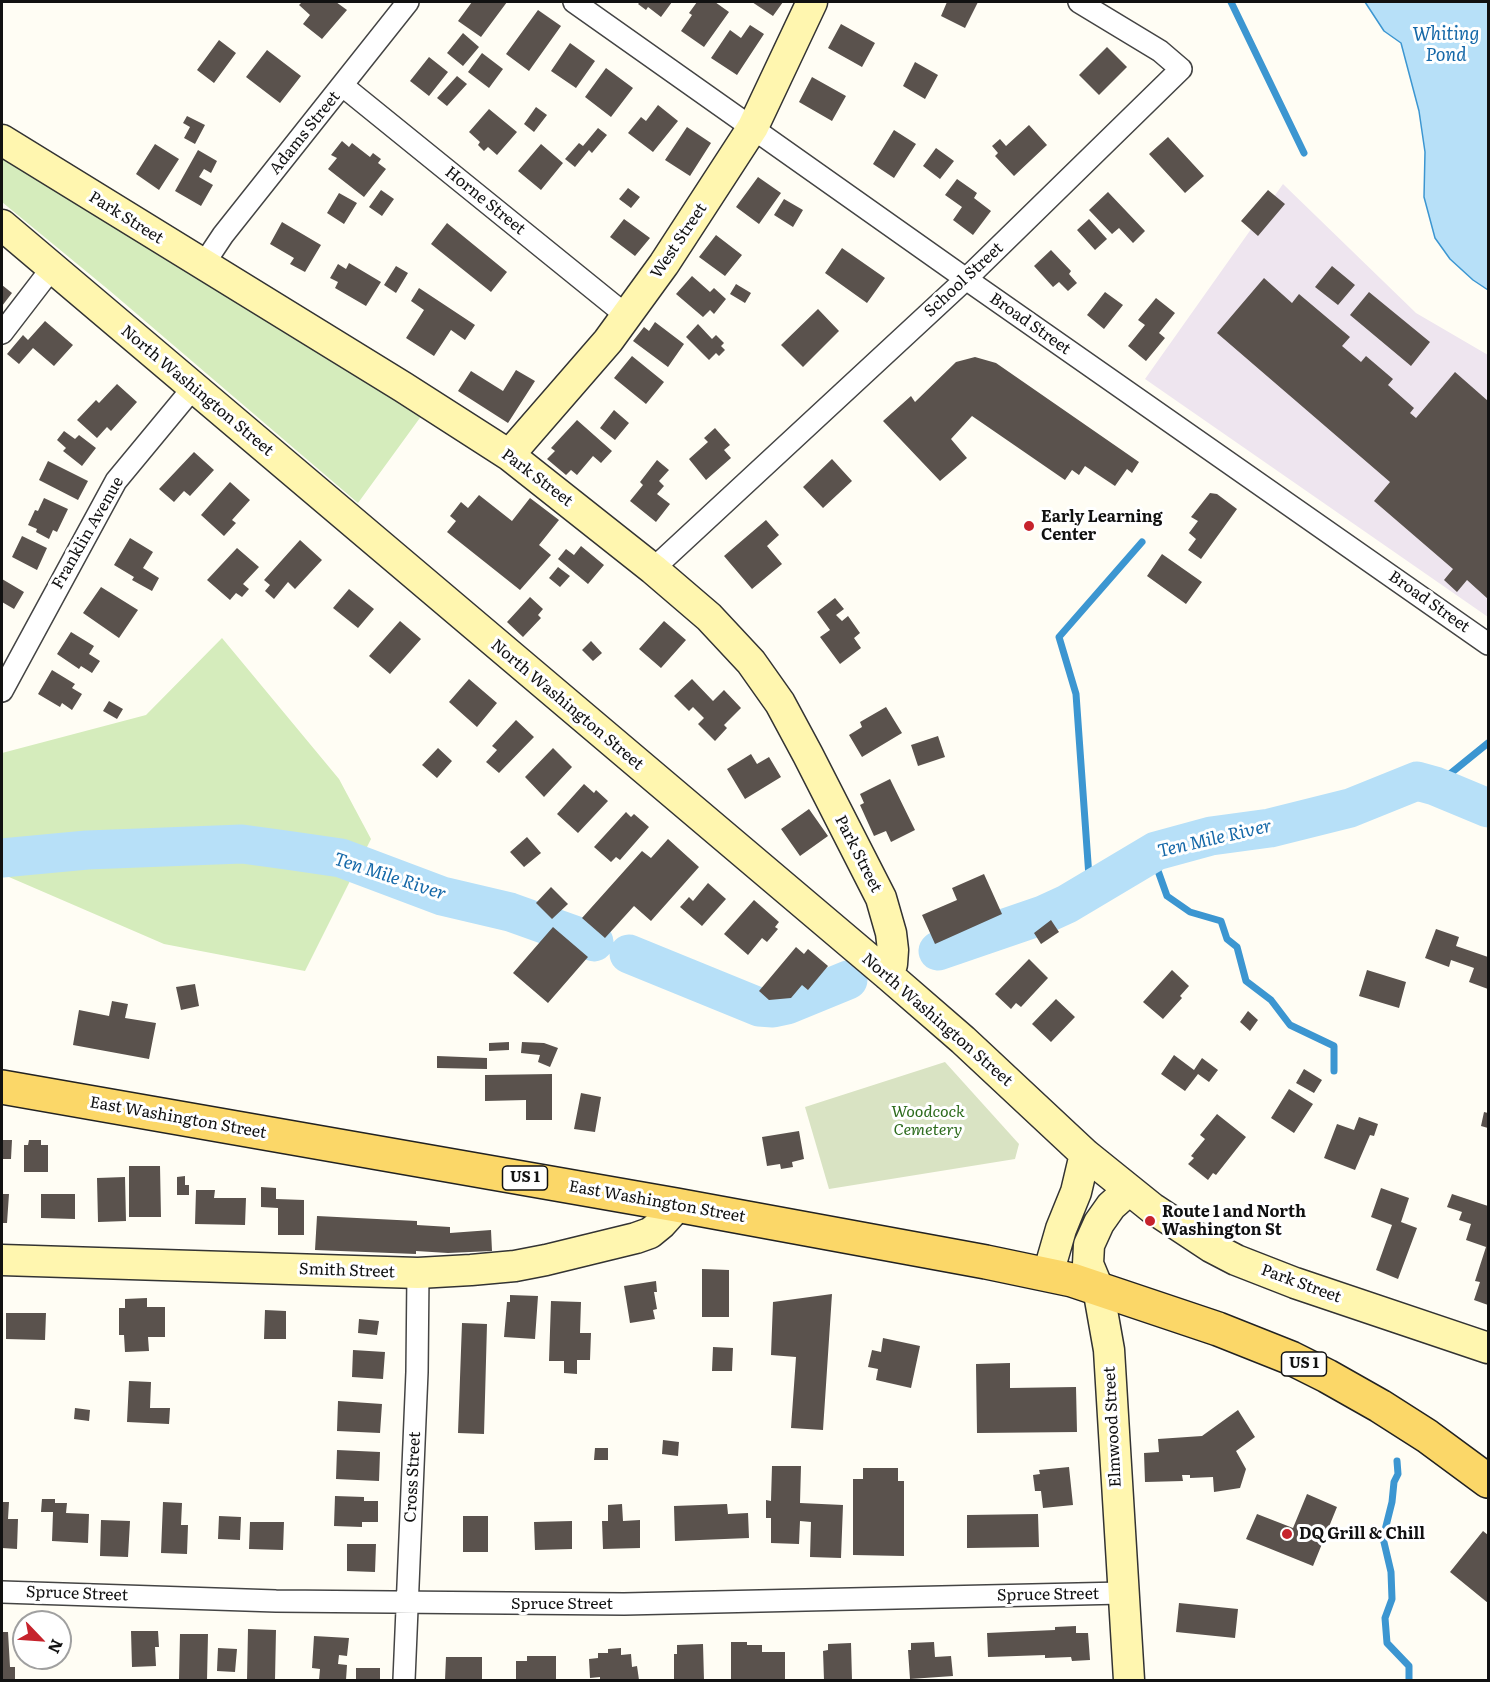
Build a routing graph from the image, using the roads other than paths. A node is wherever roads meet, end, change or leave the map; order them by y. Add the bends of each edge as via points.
1 (408, 2) edge
2 (574, 2) edge
3 (812, 2) edge
4 (1079, 2) edge
5 (343, 86) junction
6 (753, 127) junction
7 (2, 140) edge
8 (2, 225) edge
9 (203, 265) junction
10 (52, 268) junction
11 (966, 279) junction
12 (627, 316) junction
13 (2, 333) edge
14 (193, 388) junction
15 (509, 455) junction
16 (653, 569) junction
17 (1488, 644) edge
18 (2, 691) edge
19 (888, 975) junction
20 (2, 1087) edge
21 (1085, 1154) junction
22 (1129, 1190) junction
23 (676, 1205) junction
24 (2, 1260) edge
25 (418, 1273) junction
26 (1048, 1274) junction
27 (1098, 1288) junction
28 (1488, 1348) edge
29 (1488, 1481) edge
30 (2, 1592) edge
31 (1123, 1593) junction
32 (407, 1603) junction
33 (404, 1680) edge
34 (1129, 1680) edge

1 - 5 street, Adams Street
2 - 6 street, Broad Street
3 - 6 main road, West Street
4 - 11 street, School Street via 1160,51 1181,69
5 - 9 street, Adams Street
5 - 12 street, Horne Street
6 - 11 street, Broad Street
6 - 12 main road, West Street
7 - 9 main road, Park Street
8 - 10 main road, North Washington Street
9 - 15 main road, Park Street
10 - 13 street
10 - 14 main road, North Washington Street
11 - 16 street, School Street
11 - 17 street, Broad Street
12 - 15 main road, West Street
14 - 18 street, Franklin Avenue via 116,481
14 - 19 main road, North Washington Street
15 - 16 main road, Park Street
16 - 19 main road, Park Street via 737,646 785,712 881,898 893,950
19 - 21 main road, North Washington Street
20 - 23 main road, East Washington Street / US 1
21 - 22 main road, North Washington Street
21 - 26 main road
22 - 27 main road, Elmwood Street via 1099,1223 1089,1245 1088,1263
22 - 28 main road, Park Street via 1180,1227 1236,1260
23 - 25 main road, Smith Street via 661,1224 636,1238 514,1266
23 - 26 main road, East Washington Street / US 1
24 - 25 main road, Smith Street
25 - 32 street, Cross Street
26 - 27 main road, East Washington Street / US 1
27 - 29 main road, US 1 via 1291,1358 1422,1432
27 - 31 main road, Elmwood Street via 1109,1350
30 - 32 street, Spruce Street
31 - 32 street, Spruce Street via 624,1604
31 - 34 main road, Elmwood Street
32 - 33 street, Cross Street

